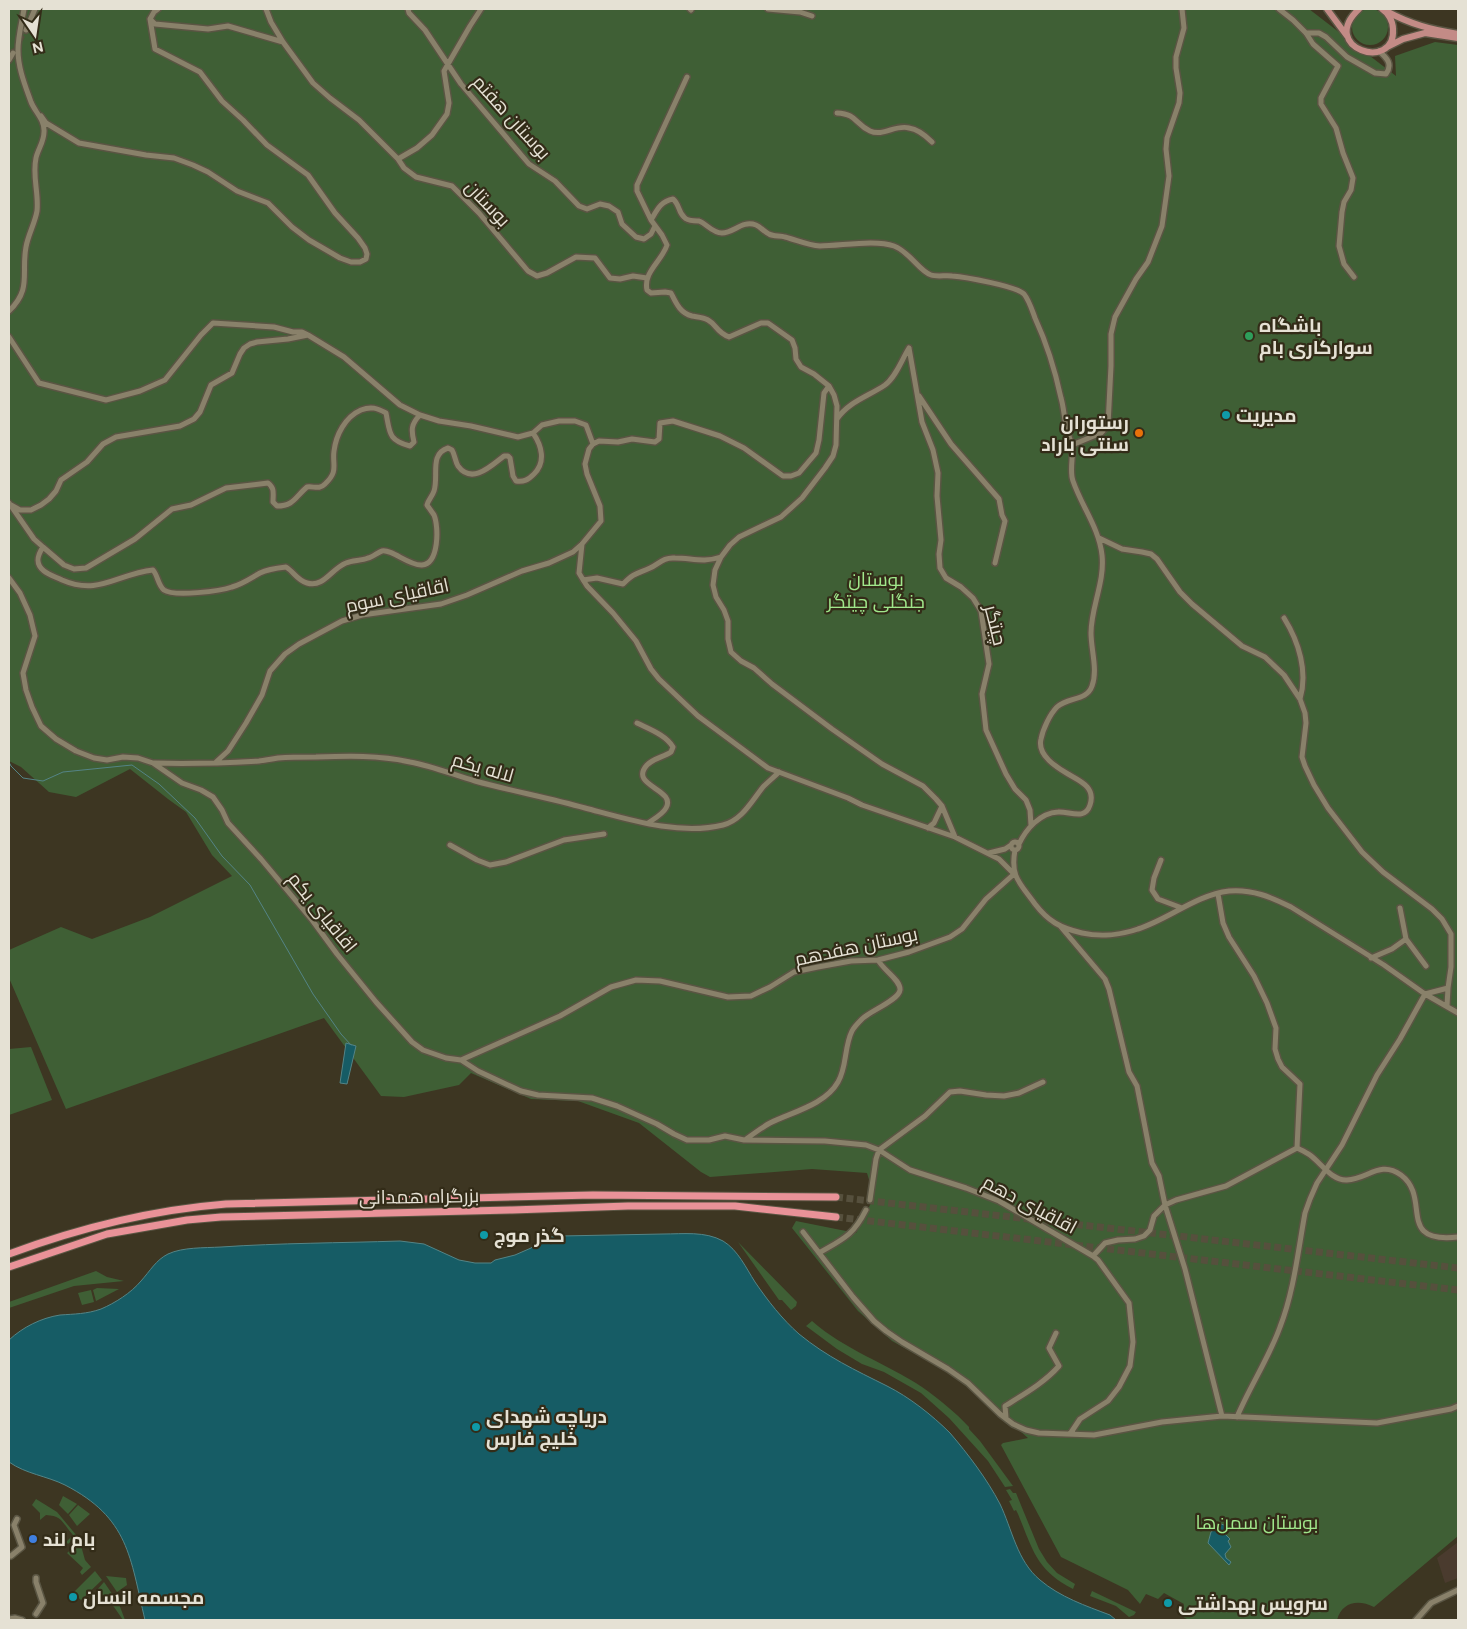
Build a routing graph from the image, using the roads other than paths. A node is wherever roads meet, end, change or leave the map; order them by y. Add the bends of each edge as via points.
1 (24, 9) edge
2 (35, 9) edge
3 (158, 9) edge
4 (266, 9) edge
5 (408, 9) edge
6 (481, 9) edge
7 (768, 9) edge
8 (1182, 9) edge
9 (1279, 9) edge
10 (1327, 9) edge
11 (1359, 9) edge
12 (1384, 10) edge
13 (812, 16) dead end
14 (150, 19) junction
15 (26, 30) tunnel mouth
16 (1306, 33) junction
17 (1458, 34) edge
18 (1458, 38) edge
19 (1349, 39) junction
20 (283, 42) junction
21 (1383, 49) junction
22 (12, 53) dead end
23 (9, 60) edge
24 (447, 65) junction
25 (686, 77) dead end
26 (837, 113) dead end
27 (41, 116) junction
28 (932, 142) dead end
29 (398, 159) junction
30 (651, 220) junction
31 (655, 226) junction
32 (1354, 277) dead end
33 (647, 278) junction
34 (9, 311) edge
35 (308, 335) junction
36 (9, 337) edge
37 (829, 386) junction
38 (918, 394) junction
39 (420, 415) junction
40 (837, 420) junction
41 (533, 432) junction
42 (593, 444) junction
43 (1072, 444) junction
44 (9, 503) edge
45 (1099, 538) junction
46 (582, 544) junction
47 (43, 547) junction
48 (721, 557) junction
49 (995, 563) dead end
50 (9, 578) edge
51 (583, 580) junction
52 (1284, 618) dead end
53 (1300, 699) junction
54 (637, 723) dead end
55 (153, 762) junction
56 (216, 762) junction
57 (780, 772) junction
58 (942, 806) junction
59 (648, 823) junction
60 (1031, 825) junction
61 (928, 828) junction
62 (604, 834) dead end
63 (955, 837) junction
64 (450, 845) dead end
65 (1013, 847) junction
66 (989, 853) junction
67 (1161, 860) dead end
68 (1014, 874) junction
69 (1218, 894) junction
70 (1182, 908) junction
71 (1400, 908) dead end
72 (1061, 927) junction
73 (1406, 939) junction
74 (1371, 958) junction
75 (878, 960) junction
76 (1426, 966) dead end
77 (1448, 988) junction
78 (1425, 994) junction
79 (1446, 1006) junction
80 (1458, 1013) edge
81 (461, 1060) junction
82 (1043, 1082) dead end
83 (744, 1140) junction
84 (1297, 1148) junction
85 (879, 1150) junction
86 (1325, 1170) junction
87 (836, 1197) tunnel mouth
88 (870, 1200) dead end
89 (1165, 1205) junction
90 (866, 1210) dead end
91 (836, 1217) tunnel mouth
92 (803, 1232) dead end
93 (1458, 1237) edge
94 (819, 1253) junction
95 (9, 1254) edge
96 (1093, 1256) junction
97 (9, 1267) edge
98 (1056, 1333) dead end
99 (1458, 1406) edge
100 (1222, 1416) junction
101 (1237, 1417) junction
102 (1006, 1418) junction
103 (1070, 1434) junction
104 (17, 1519) dead end
105 (11, 1556) dead end
106 (36, 1578) dead end
107 (1458, 1590) edge
108 (36, 1614) dead end
109 (9, 1619) edge
110 (22, 1620) edge
111 (1416, 1620) edge

1 - 27 street via 19,67 33,106
2 - 15 street
3 - 14 street
4 - 20 street, بوستان
5 - 24 street, بوستان هفتم
6 - 24 street
7 - 13 street
8 - 43 street via 1184,28 1176,57 1180,94 1167,138 1169,176 1162,226 1148,262 1115,316 1111,334 1108,425 1101,433
9 - 16 street
10 - 19 main road
11 - 19 main road via 1350,20
12 - 17 main road via 1422,27
12 - 21 main road via 1393,26 1393,34
14 - 20 street via 155,24 208,29 228,26
14 - 27 street via 154,49 200,72 222,101 267,145 308,175 365,248 366,259 351,262 340,258 309,240 268,203 238,191 193,165 174,158 79,144 46,123
16 - 21 street via 1319,33 1347,57 1375,73 1386,74 1390,63
16 - 32 street via 1313,44 1338,66 1321,104 1336,128 1353,178 1344,202 1339,246 1344,264
18 - 21 main road via 1425,33
19 - 21 main road via 1353,46 1365,53
20 - 29 street, بوستان via 313,83 359,120
22 - 23 street
24 - 29 street via 444,71 448,114 432,135
24 - 31 street, بوستان هفتم via 529,164 555,181 579,206 609,206 618,212 622,224 644,240
25 - 30 street via 637,185
26 - 28 street via 847,114 872,132 909,128
27 - 34 street via 44,132 34,177 37,211 26,247 23,290
29 - 33 street, بوستان via 416,177 452,186 524,266 537,276 576,257 595,258 610,278
30 - 31 street
30 - 43 street via 659,207 673,200 678,203 684,218 700,221 717,233 729,232 748,223 769,234 804,244 884,243 905,251 931,275 955,276 1016,289 1026,296 1049,352
31 - 33 street via 667,245
33 - 37 street via 647,290 670,293 681,310 708,320 720,334 729,337 760,323 768,323 792,340 801,367
35 - 36 street via 274,327 213,323 165,380 106,400 40,383
35 - 39 street via 344,357 400,405
35 - 44 street via 250,344 240,354 232,373 211,385 194,419 180,426 116,437 103,444 87,462 62,480 49,499 32,510 20,510
37 - 40 street via 837,406
37 - 42 street via 824,393 816,453 799,473 791,476 775,472 744,448 720,436 673,421 660,423 659,439 654,442 632,439
38 - 40 street, چیتگر via 909,348 890,380 851,404
38 - 49 street via 951,444 999,499 1005,521
38 - 60 street, چیتگر via 922,422 938,473 940,568 946,578 973,598 981,611 989,664 982,694 986,730 1006,774 1026,800
39 - 41 street via 439,422 518,437
39 - 47 street via 414,421 414,442 410,446 402,444 388,432 386,413 378,408 360,410 351,416 337,438 335,466 327,483 319,488 307,487 285,506 277,506 273,502 274,491 268,483 226,488 191,505 172,509 134,539 86,568 74,569
40 - 48 street via 833,456 802,498 781,517 739,537
41 - 42 street via 542,424 575,420 586,425
41 - 47 street via 539,441 542,461 538,470 521,482 513,476 508,456 473,475 461,469 452,450 448,448 439,453 434,492 427,501 434,515 435,555 422,566 382,551 367,559 345,564 316,584 300,580 286,567 267,570 231,588 178,593 162,589 153,570 92,587 65,581 46,573 40,566 37,560
42 - 46 street, اقاقیای سوم via 586,455 587,474 600,506 601,521
43 - 45 street via 1072,480
44 - 47 street
45 - 53 street via 1122,549 1150,554 1157,559 1192,604 1242,646 1265,657
45 - 60 street via 1102,569 1092,616 1093,684 1085,696 1058,706 1040,740 1044,756 1089,788 1090,806 1079,814 1058,812 1047,815
46 - 51 street via 579,573
46 - 56 street, اقاقیای سوم via 561,558 441,604 362,615 342,621 299,644 270,671 262,695 246,723 228,751
48 - 51 street via 699,561 665,559 631,576 623,584 597,578
48 - 58 street via 712,585 728,621 731,652 882,764 923,786
50 - 55 street, اقاقیای یکم via 30,615 35,636 22,673 41,726 56,739 94,758 138,758
51 - 57 street via 636,641 659,679 698,716 768,768
52 - 53 street via 1291,629 1303,667 1304,686
53 - 77 street via 1306,723 1302,757 1328,808 1362,852 1432,909 1451,934
54 - 59 street via 673,747 671,752 646,766 643,772 648,783 668,802 663,812
55 - 56 street, لاله یکم
55 - 81 street, اقاقیای یکم via 182,783 213,797 228,823 412,1042 423,1050
56 - 59 street, لاله یکم via 340,756 410,762 614,817
57 - 59 street, لاله یکم via 733,822 696,828
57 - 61 street
58 - 61 street
58 - 63 street
60 - 65 street via 1019,844 1015,841
61 - 63 street
62 - 64 street via 564,840 490,865
63 - 66 street
65 - 66 street
65 - 68 street
66 - 68 street
67 - 70 street via 1152,890 1158,899
68 - 72 street via 1047,918
68 - 75 street, بوستان هفدهم via 986,899 962,929 950,937
69 - 70 street
69 - 74 street via 1244,891 1275,898
69 - 84 street via 1229,937 1268,1003 1276,1028 1278,1059 1300,1084
70 - 72 street via 1126,933 1090,934
71 - 73 street
72 - 89 street via 1107,984 1128,1072 1137,1086 1152,1162 1159,1176
73 - 74 street
73 - 76 street
74 - 78 street
75 - 81 street, بوستان هفدهم via 851,961 794,972 751,996 728,997 660,981 636,980 611,987 560,1016
75 - 83 street via 899,983 899,993 865,1016 852,1031 838,1082 815,1102 769,1123
77 - 78 street
77 - 79 street
78 - 79 street
78 - 86 street
79 - 80 street
81 - 83 street, اقاقیای یکم via 521,1091 592,1098 636,1113 687,1140 725,1136
82 - 85 street via 1020,1093 1004,1096 950,1092 925,1116
83 - 85 street, اقاقیای دهم via 825,1141 866,1145
84 - 86 street via 1311,1155
84 - 89 street via 1226,1186
85 - 88 street
85 - 96 street, اقاقیای دهم via 910,1170 1000,1201
86 - 93 street via 1346,1180 1382,1168 1393,1170 1409,1183 1414,1194 1417,1221 1424,1232 1436,1238
86 - 101 street via 1305,1213 1280,1326
87 - 95 highway, بزرگراه همدانی via 593,1195 186,1207 56,1238
89 - 96 street via 1154,1216 1150,1230 1144,1236 1105,1243
89 - 100 street via 1185,1269
90 - 94 street via 851,1233
91 - 97 highway, بزرگراه همدانی via 734,1206 638,1206 221,1217 108,1234
92 - 94 street
94 - 102 street via 874,1321 968,1383
96 - 103 street, اقاقیای دهم via 1129,1302 1133,1342 1130,1366 1108,1401 1080,1419
98 - 102 street via 1048,1348 1059,1366 1005,1406
99 - 101 street via 1377,1423
100 - 101 street
100 - 103 street via 1162,1422 1094,1435
102 - 103 street via 1039,1434
104 - 105 street via 14,1525 22,1547
106 - 108 street via 43,1603
107 - 111 street via 1431,1603
109 - 110 street

